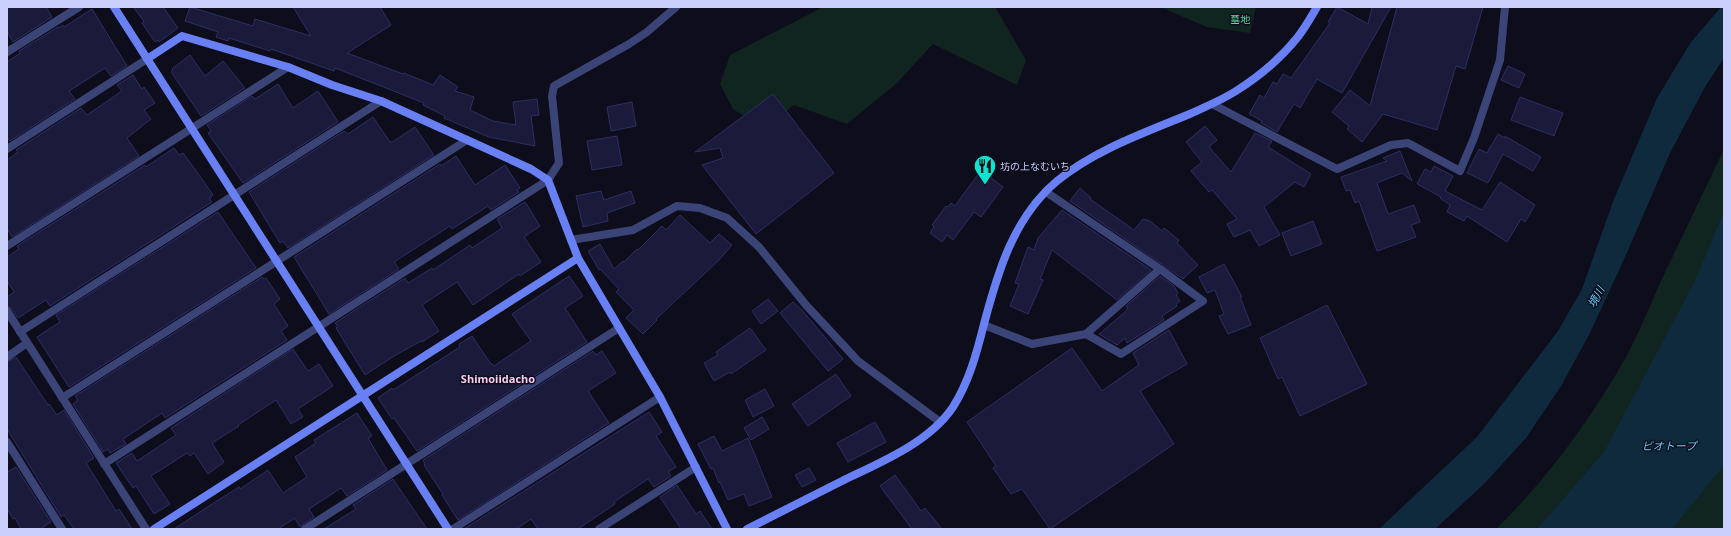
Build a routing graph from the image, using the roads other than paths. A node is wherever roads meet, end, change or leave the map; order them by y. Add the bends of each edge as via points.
1 (78, 7) edge
2 (114, 7) edge
3 (676, 7) edge
4 (1318, 7) edge
5 (1504, 7) edge
6 (7, 52) edge
7 (147, 59) junction
8 (288, 67) junction
9 (381, 101) junction
10 (1212, 104) junction
11 (192, 128) junction
12 (467, 140) junction
13 (7, 149) edge
14 (548, 180) junction
15 (1046, 192) junction
16 (234, 194) junction
17 (571, 240) junction
18 (7, 246) edge
19 (578, 258) junction
20 (277, 261) junction
21 (1160, 269) junction
22 (7, 311) edge
23 (984, 325) junction
24 (319, 327) junction
25 (619, 328) junction
26 (20, 332) junction
27 (1086, 334) junction
28 (28, 343) junction
29 (7, 357) edge
30 (363, 395) junction
31 (660, 397) junction
32 (62, 398) junction
33 (940, 422) junction
34 (7, 442) edge
35 (104, 464) junction
36 (407, 464) junction
37 (696, 467) junction
38 (62, 529) edge
39 (146, 529) edge
40 (154, 529) edge
41 (305, 529) edge
42 (448, 529) edge
43 (453, 529) edge
44 (599, 529) edge
45 (727, 529) edge
46 (747, 529) edge

1 - 6 street
2 - 7 street
3 - 14 street via 629,44 554,86 552,96 559,163
4 - 10 street via 1297,38 1279,57 1254,79
5 - 10 street via 1500,60 1460,171 1408,143 1390,145 1337,169
7 - 8 street via 182,36
7 - 11 street
7 - 13 street
8 - 9 street
8 - 11 street
9 - 12 street
9 - 16 street
10 - 15 street via 1106,151 1058,180
11 - 16 street
11 - 18 street
12 - 14 street
12 - 20 street
14 - 17 street
14 - 24 street
15 - 21 street
15 - 23 street via 1026,214 1011,242 996,278
16 - 20 street
16 - 26 street
17 - 19 street
17 - 33 street via 633,230 677,206 700,208 727,218 759,247 806,305 858,361
19 - 25 street
19 - 30 street
20 - 24 street
20 - 32 street
21 - 27 street
21 - 27 street via 1203,301 1120,354
22 - 26 street
23 - 27 street via 1032,344
23 - 33 street via 966,382 952,408
24 - 30 street
24 - 35 street
25 - 31 street
25 - 36 street
26 - 28 street
28 - 29 street
28 - 32 street
30 - 36 street
30 - 40 street
31 - 37 street
31 - 43 street
32 - 35 street
33 - 46 street via 908,448
34 - 38 street
35 - 39 street
36 - 41 street
36 - 42 street
37 - 44 street
37 - 45 street

